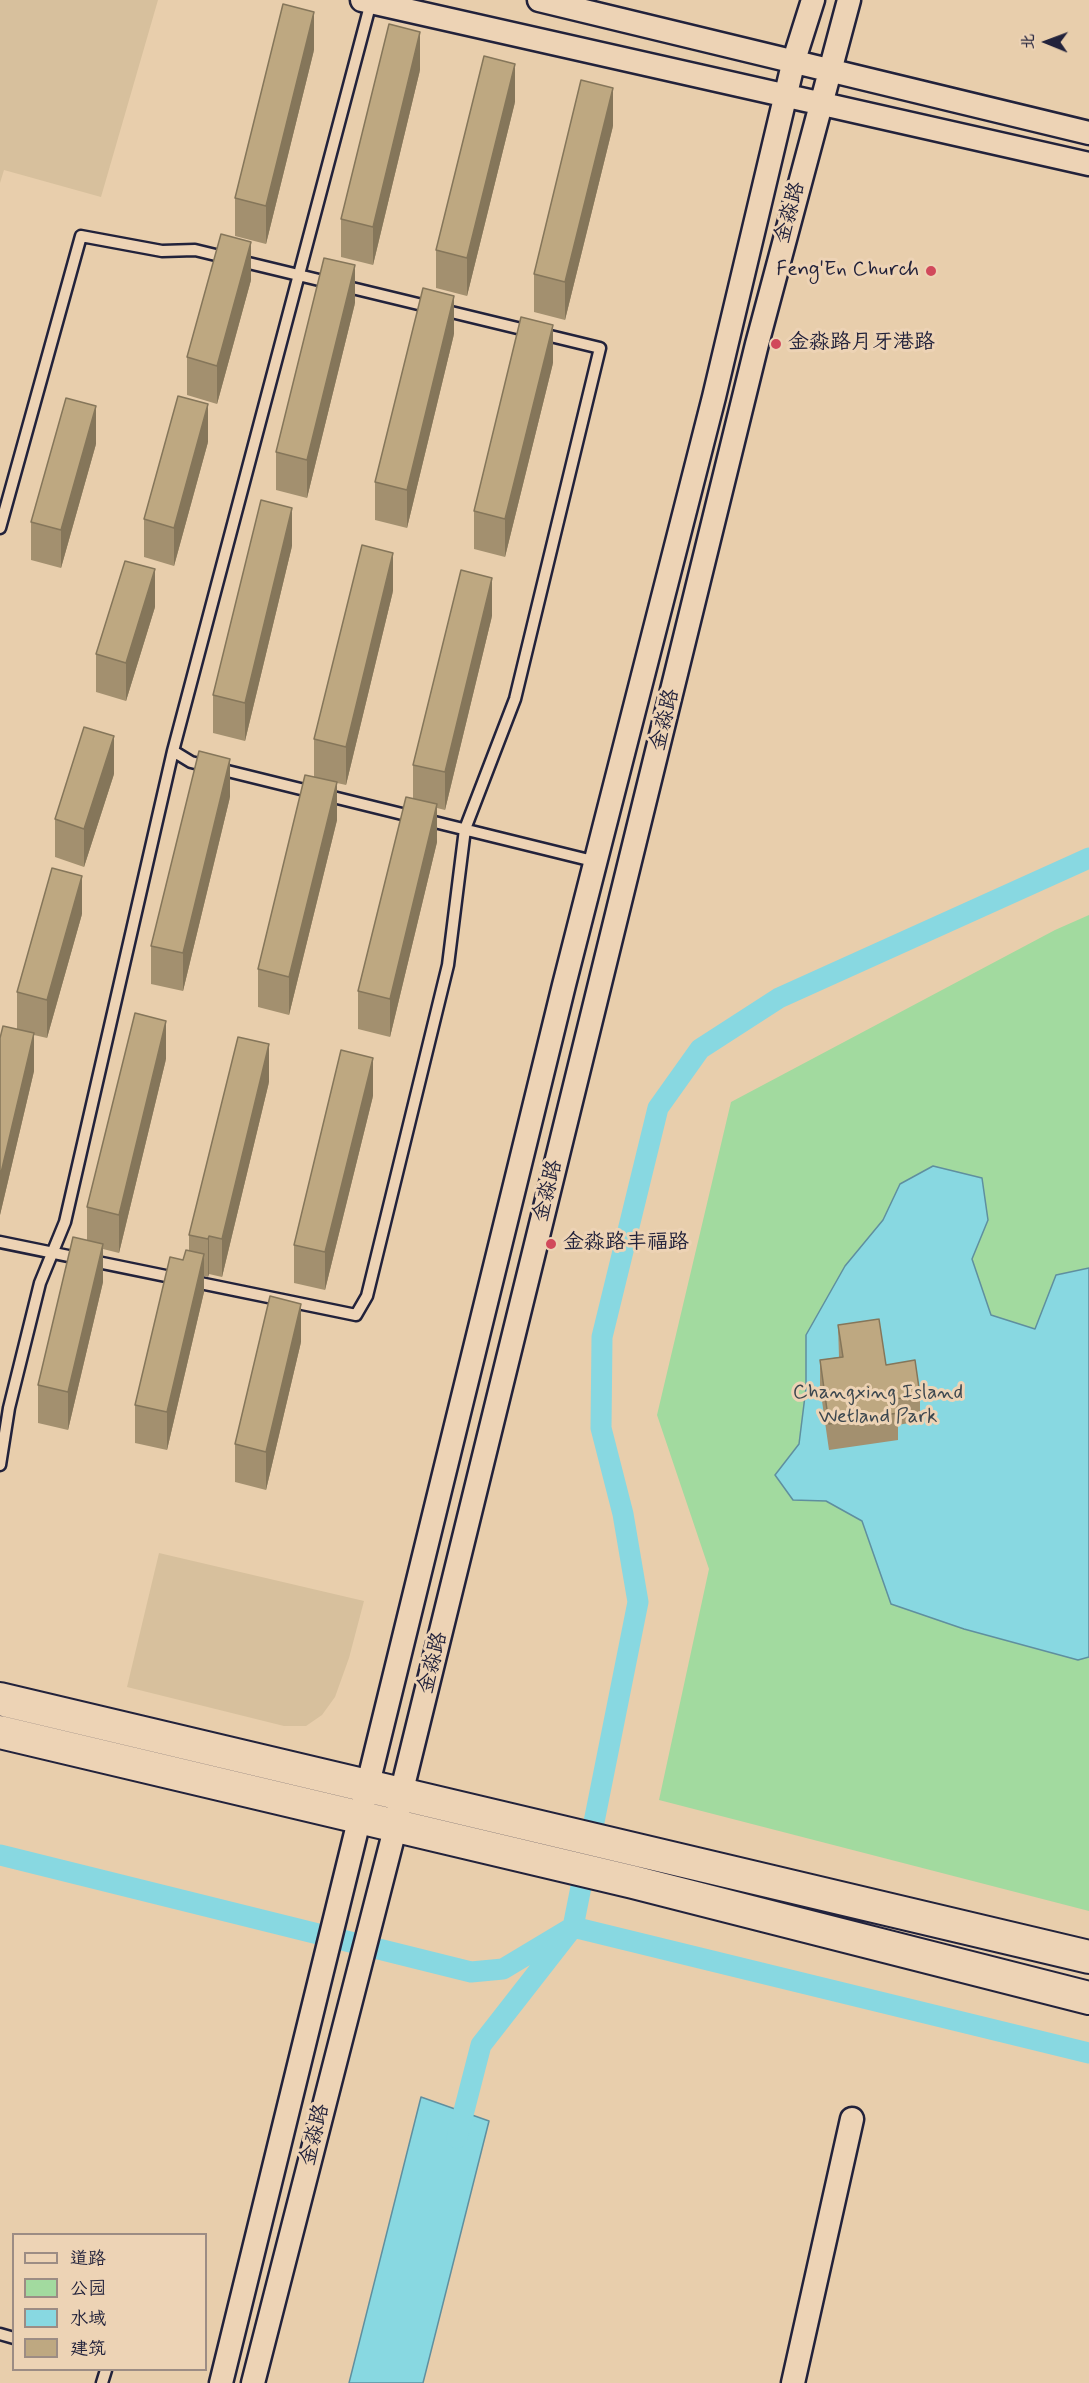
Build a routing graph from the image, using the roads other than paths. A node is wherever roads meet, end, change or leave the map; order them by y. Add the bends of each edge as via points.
1 (539, 0) edge
2 (813, 0) edge
3 (849, 0) edge
4 (366, 1) edge
5 (794, 60) junction
6 (830, 68) junction
7 (785, 96) junction
8 (820, 104) junction
9 (1089, 133) edge
10 (1089, 164) edge
11 (299, 274) junction
12 (0, 528) edge
13 (173, 751) junction
14 (465, 829) junction
15 (597, 862) junction
16 (0, 1242) edge
17 (53, 1253) junction
18 (0, 1465) edge
19 (0, 1699) edge
20 (0, 1732) edge
21 (366, 1785) junction
22 (401, 1794) junction
23 (359, 1816) junction
24 (396, 1825) junction
25 (1089, 1957) edge
26 (1089, 1998) edge
27 (852, 2119) dead end
28 (221, 2383) edge
29 (253, 2383) edge
30 (793, 2383) edge

1 - 5 street
2 - 5 street, 金淼路
3 - 6 street, 金淼路
4 - 7 street
4 - 11 lane
5 - 6 street
5 - 7 street, 金淼路
6 - 8 street, 金淼路
6 - 9 street
7 - 8 street
7 - 15 street, 金淼路
8 - 10 street
8 - 22 street, 金淼路 via 757,344
11 - 12 lane via 195,250 162,251 81,236
11 - 13 lane
11 - 14 lane via 600,348 515,699
13 - 14 lane via 191,762
13 - 17 lane via 64,1222
14 - 15 lane
14 - 17 lane via 448,965 367,1296 356,1315
15 - 21 street, 金淼路
16 - 17 lane
17 - 18 lane via 40,1282 9,1408
19 - 21 street
20 - 23 street
21 - 22 street
21 - 23 street, 金淼路
22 - 24 street, 金淼路
22 - 25 street
23 - 24 street
23 - 28 street, 金淼路
24 - 26 street
24 - 29 street, 金淼路
27 - 30 street

